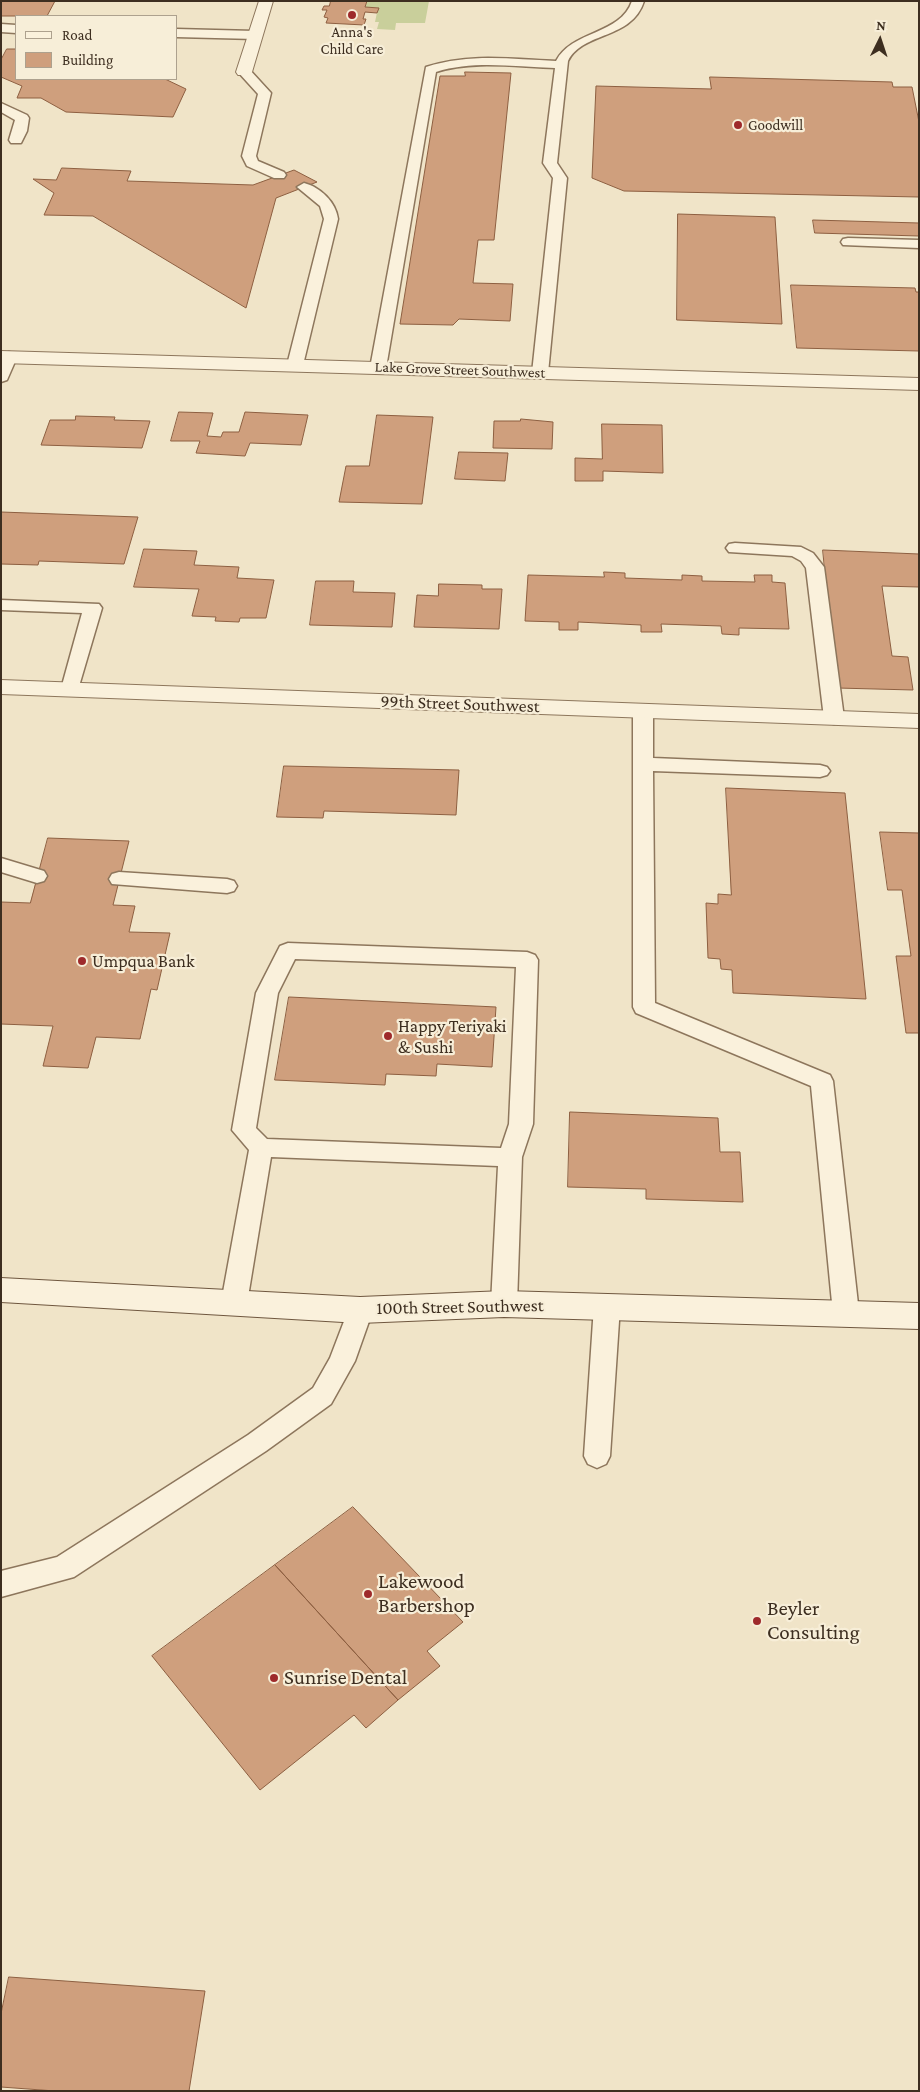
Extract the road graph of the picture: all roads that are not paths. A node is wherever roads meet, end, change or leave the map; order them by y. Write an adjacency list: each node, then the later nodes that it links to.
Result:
1 (266, 1): 6 (street)
2 (638, 1): 7 (lane)
3 (1, 28): 4 (lane)
4 (15, 29)
5 (178, 33): 6 (lane)
6 (255, 35): 8 (street)
7 (562, 65): 17 (lane); 18 (lane)
8 (244, 72): 11 (lane)
9 (1, 107): 10 (lane)
10 (16, 140)
11 (279, 175)
12 (304, 187): 16 (lane)
13 (848, 242): 14 (lane)
14 (919, 244)
15 (5, 357): 16 (street, Lake Grove Street Southwest); 19 (lane)
16 (294, 365): 17 (street, Lake Grove Street Southwest)
17 (378, 368): 18 (street, Lake Grove Street Southwest)
18 (540, 373): 20 (street, Lake Grove Street Southwest)
19 (1, 377)
20 (919, 384)
21 (735, 548): 26 (lane)
22 (1, 605): 24 (lane)
23 (1, 687): 24 (street, 99th Street Southwest)
24 (70, 689): 25 (street, 99th Street Southwest)
25 (643, 711): 26 (street, 99th Street Southwest); 28 (lane)
26 (834, 718): 27 (street, 99th Street Southwest)
27 (919, 721)
28 (643, 764): 29 (lane); 41 (lane)
29 (820, 772)
30 (1, 865): 31 (lane)
31 (37, 876)
32 (119, 879): 33 (lane)
33 (227, 886)
34 (261, 1148): 35 (lane); 35 (lane); 37 (lane)
35 (510, 1157): 38 (lane)
36 (1, 1290): 37 (street, 100th Street Southwest)
37 (234, 1302): 40 (street, 100th Street Southwest)
38 (504, 1304): 39 (street, 100th Street Southwest); 40 (street, 100th Street Southwest)
39 (607, 1306): 41 (street, 100th Street Southwest); 43 (lane)
40 (360, 1310): 44 (lane)
41 (846, 1313): 42 (street, 100th Street Southwest)
42 (919, 1316)
43 (597, 1456)
44 (1, 1584)

